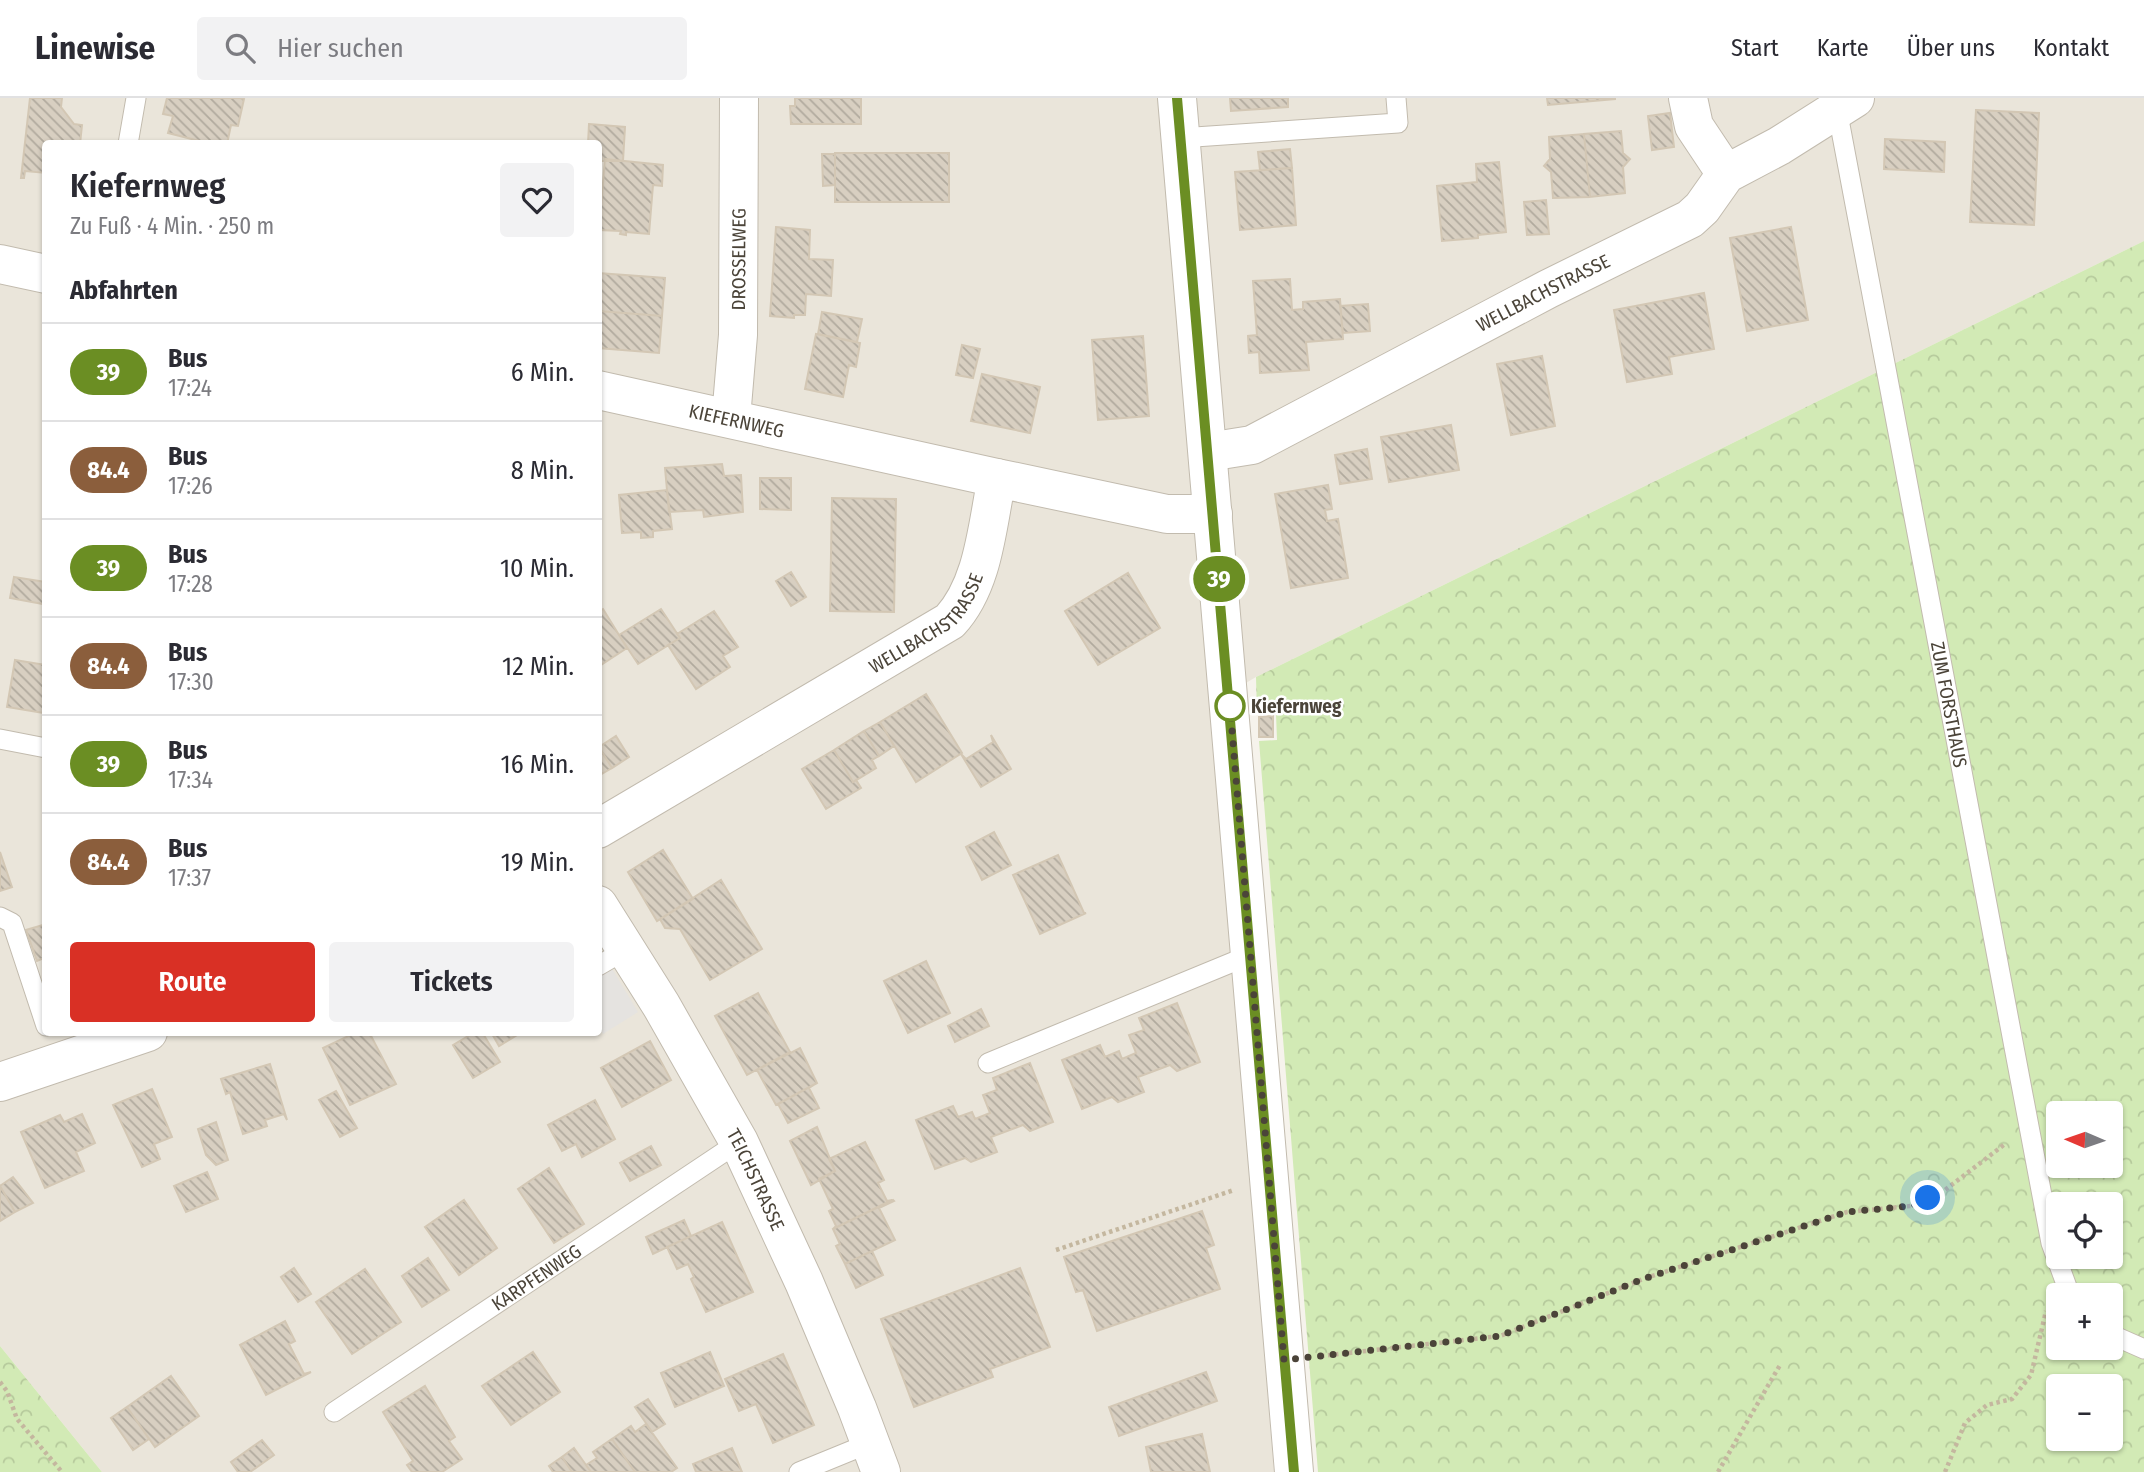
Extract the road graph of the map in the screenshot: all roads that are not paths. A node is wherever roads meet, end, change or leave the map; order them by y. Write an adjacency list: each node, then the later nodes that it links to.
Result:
1 (136, 98): 8 (lane)
2 (739, 98): 13 (street, DROSSELWEG)
3 (1177, 98): 7 (street)
4 (1396, 98): 7 (lane)
5 (1688, 98): 9 (street)
6 (1846, 103): 9 (street, WELLBACHSTRASSE); 30 (lane, ZUM FORSTHAUS)
7 (1180, 138): 14 (street)
8 (129, 140)
9 (1726, 174): 14 (street, WELLBACHSTRASSE)
10 (0, 264): 11 (street)
11 (42, 273)
12 (602, 391): 13 (street, KIEFERNWEG)
13 (731, 418): 15 (street, KIEFERNWEG)
14 (1208, 452): 16 (street)
15 (998, 478): 16 (street); 19 (street, WELLBACHSTRASSE)
16 (1213, 514): 22 (street)
17 (0, 739): 18 (lane)
18 (42, 747)
19 (602, 827)
20 (0, 917): 24 (lane)
21 (602, 919): 23 (street, TEICHSTRASSE)
22 (1250, 955): 27 (lane); 36 (street)
23 (613, 957): 29 (street, TEICHSTRASSE)
24 (42, 1015)
25 (99, 1036): 26 (street)
26 (50, 1040): 28 (street)
27 (988, 1063)
28 (0, 1082)
29 (739, 1142): 33 (lane, KARPFENWEG); 34 (street, TEICHSTRASSE)
30 (2066, 1283)
31 (2123, 1340): 32 (lane)
32 (2144, 1349)
33 (334, 1412)
34 (876, 1457): 35 (lane)
35 (799, 1472)
36 (1294, 1472)

